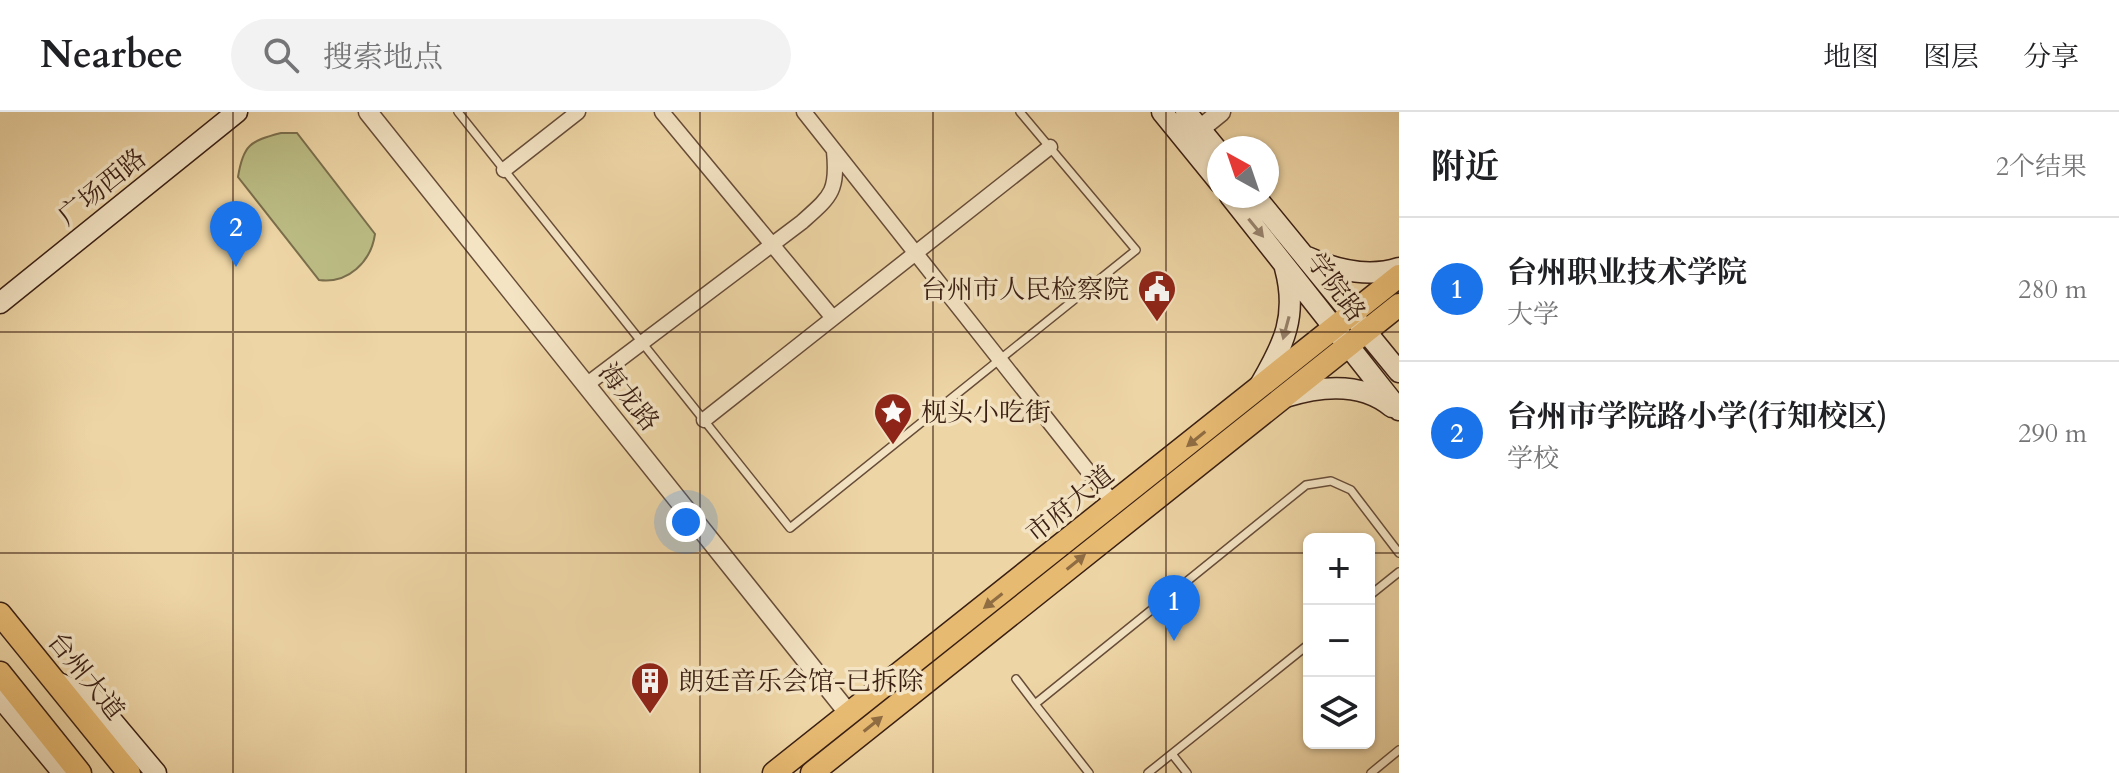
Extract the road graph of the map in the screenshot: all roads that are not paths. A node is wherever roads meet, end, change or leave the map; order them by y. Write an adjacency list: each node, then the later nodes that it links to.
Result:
1 (237, 112): 25 (main road, 广场西路)
2 (368, 112): 33 (street, 海龙路)
3 (458, 112): 16 (lane)
4 (578, 112): 16 (street)
5 (662, 112): 19 (street)
6 (804, 112): 14 (street)
7 (1020, 112): 13 (lane)
8 (1162, 112): 15 (main road)
9 (1186, 112): 11 (main road)
10 (1221, 112): 11 (street)
11 (1200, 129): 12 (main road)
12 (1207, 137)
13 (1050, 147): 20 (street); 31 (lane)
14 (834, 151): 19 (street); 20 (street)
15 (1207, 167)
16 (504, 170): 30 (lane)
17 (1240, 208): 22 (main road, 学院路, one-way to 22)
18 (1265, 208): 21 (main road, 学院路)
19 (771, 246): 27 (street); 30 (street)
20 (916, 253): 27 (street); 31 (street)
21 (1304, 256): 23 (main road); 28 (main road, 学院路)
22 (1283, 261): 29 (main road, 学院路); 34 (main road, one-way to 34)
23 (1399, 268)
24 (1399, 276): 28 (main road, 市府大道)
25 (0, 303)
26 (1399, 305): 28 (main road, 市府大道)
27 (833, 318): 37 (street)
28 (1359, 322): 29 (main road, 市府大道); 32 (main road, 学院路)
29 (1341, 337): 34 (main road, 市府大道); 35 (main road, 市府大道); 36 (main road, 学院路)
30 (642, 342): 33 (street); 37 (lane)
31 (1000, 360): 37 (lane); 38 (street)
32 (1399, 372)
33 (586, 385): 49 (street, 海龙路)
34 (1257, 390): 38 (main road, 市府大道, one-way to 38)
35 (1281, 399): 36 (main road); 57 (main road, 市府大道, one-way to 35)
36 (1399, 412)
37 (704, 420)
38 (1114, 504): 49 (main road, 市府大道, one-way to 49)
39 (1399, 553): 48 (lane)
40 (1399, 572): 41 (lane)
41 (1375, 591)
42 (0, 614): 46 (main road, 台州大道)
43 (1303, 649): 51 (lane)
44 (0, 673): 53 (main road)
45 (1016, 679): 48 (lane)
46 (54, 681): 54 (main road, 台州大道); 55 (main road)
47 (0, 697): 52 (main road)
48 (1035, 704): 58 (lane)
49 (849, 714): 56 (main road, 市府大道)
50 (1399, 750): 61 (lane)
51 (1172, 754): 59 (lane); 60 (lane)
52 (63, 773)
53 (80, 773)
54 (129, 773)
55 (156, 773)
56 (774, 773)
57 (812, 773)
58 (1089, 773)
59 (1148, 773)
60 (1187, 773)
61 (1371, 773)

